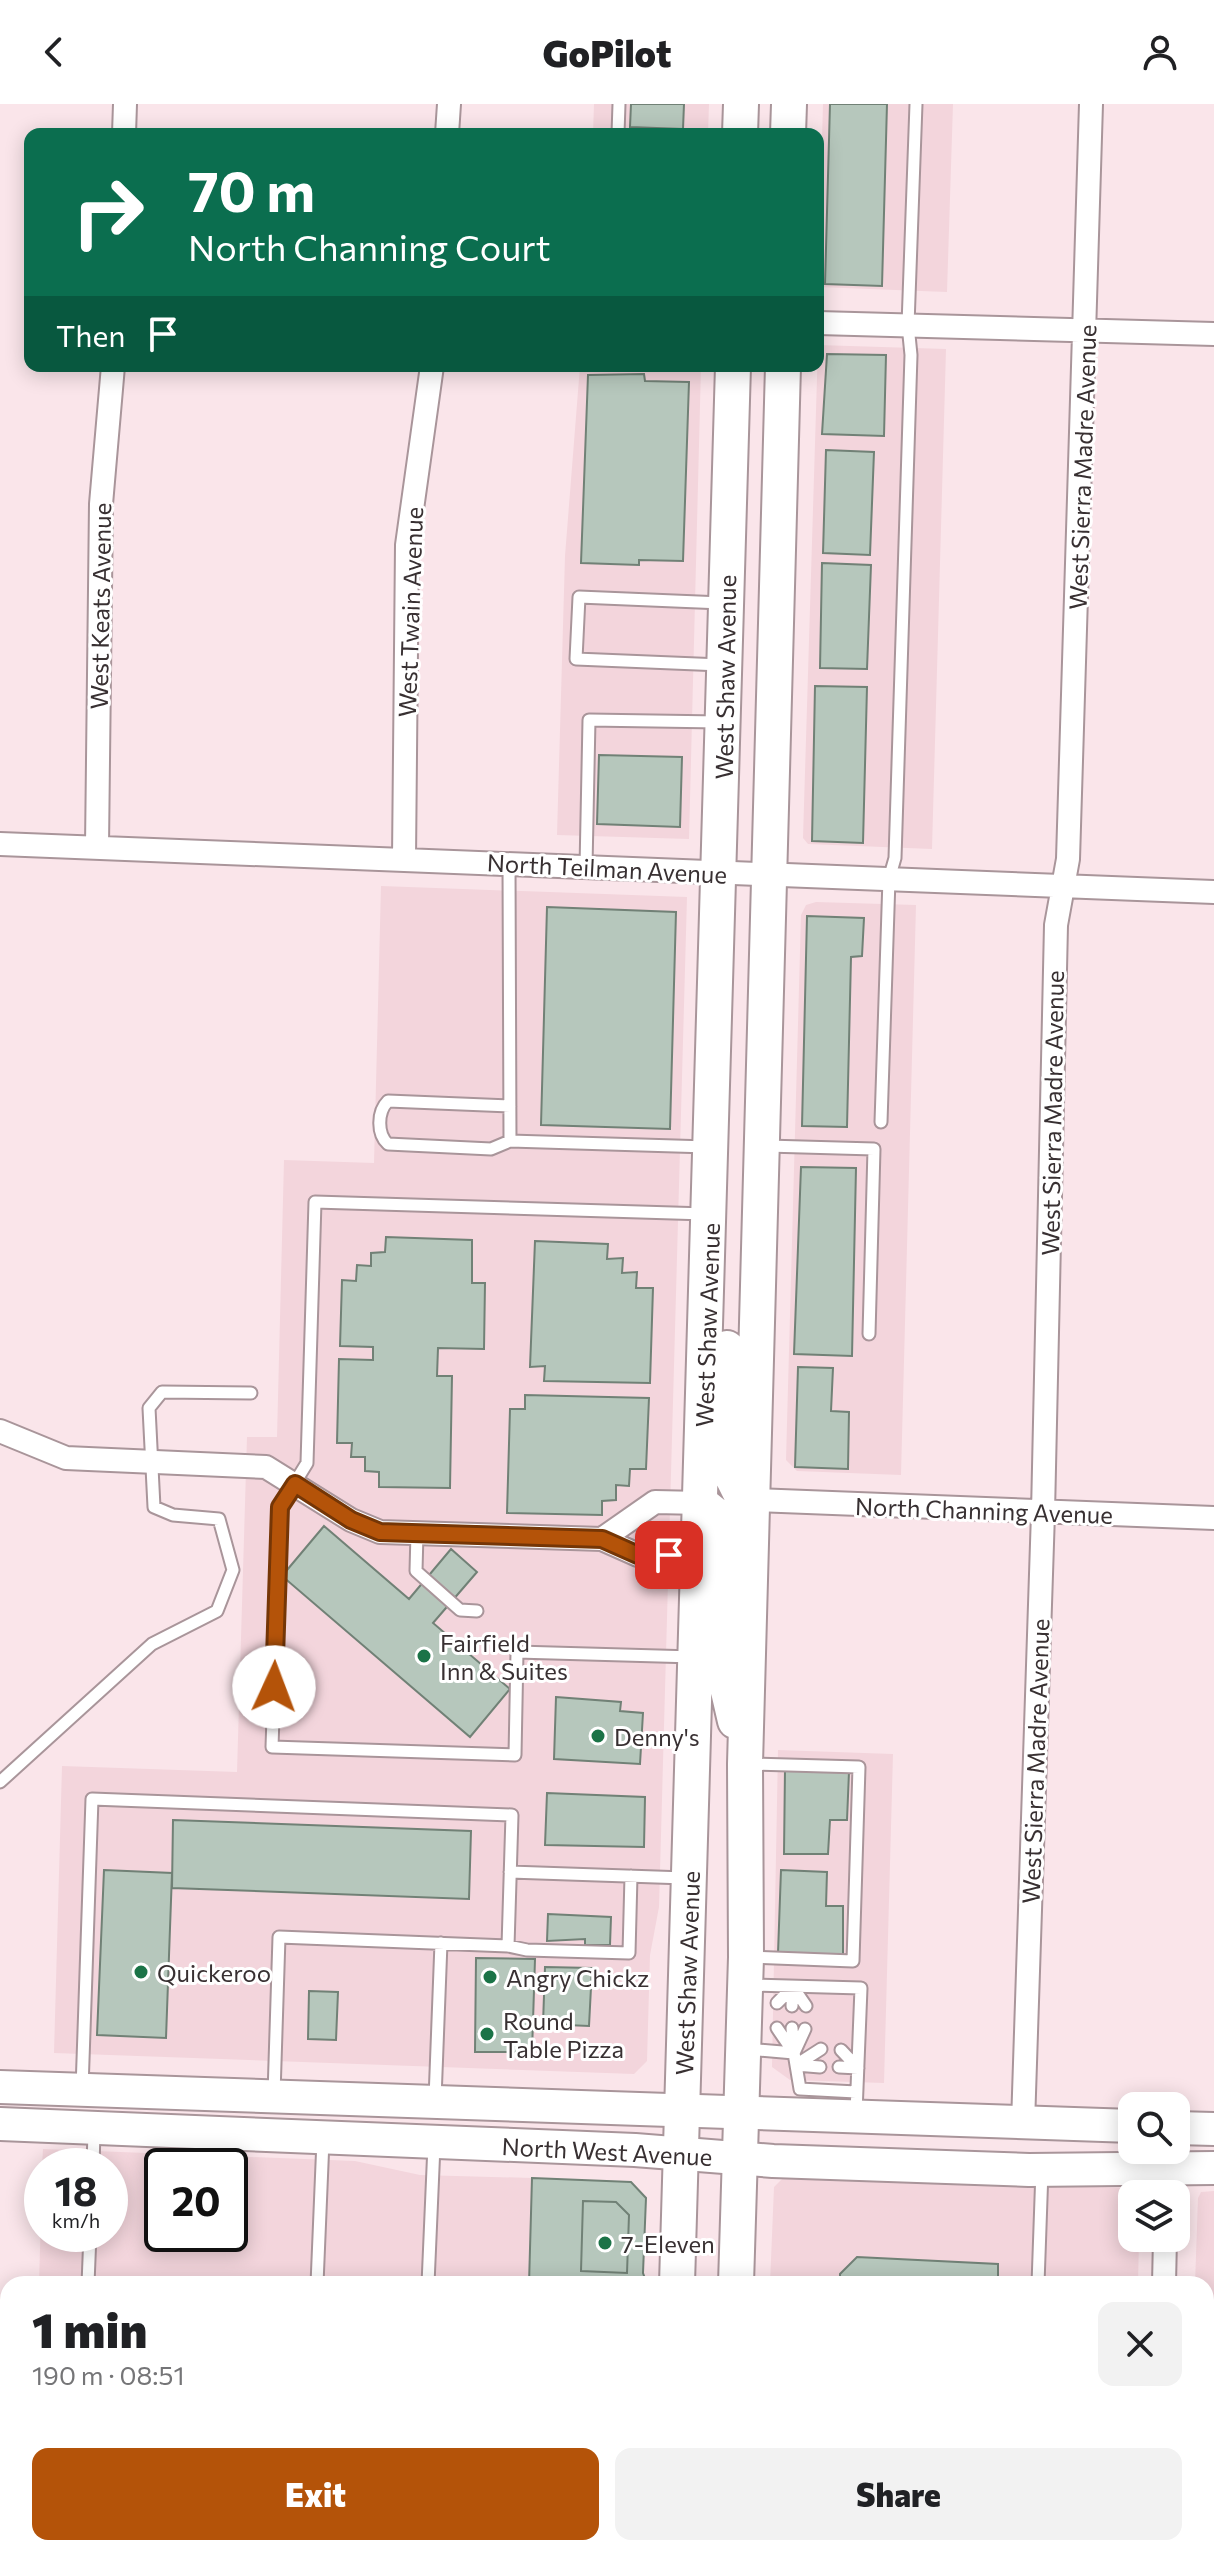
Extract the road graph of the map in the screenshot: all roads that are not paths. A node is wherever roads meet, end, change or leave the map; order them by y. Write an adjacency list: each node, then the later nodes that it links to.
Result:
1 (125, 104): 8 (street)
2 (449, 104): 9 (street)
3 (619, 104): 10 (lane)
4 (741, 104): 11 (main road)
5 (789, 104): 12 (main road)
6 (916, 104): 14 (lane)
7 (1091, 104): 15 (street, West Sierra Madre Avenue)
8 (124, 128)
9 (447, 128)
10 (618, 128)
11 (740, 128)
12 (788, 128)
13 (824, 323): 14 (street)
14 (908, 325): 15 (street); 31 (lane)
15 (1087, 329): 16 (street); 32 (street, West Sierra Madre Avenue)
16 (1214, 334)
17 (112, 372): 25 (street, West Keats Avenue)
18 (431, 372): 26 (street, West Twain Avenue)
19 (733, 372): 21 (main road, West Shaw Avenue)
20 (783, 372): 30 (main road, West Shaw Avenue)
21 (727, 603): 22 (main road, West Shaw Avenue); 22 (lane)
22 (726, 665): 23 (main road, West Shaw Avenue)
23 (724, 722): 28 (lane); 29 (main road, West Shaw Avenue)
24 (0, 844): 25 (street, North Teilman Avenue)
25 (97, 846): 26 (street, North Teilman Avenue)
26 (404, 859): 27 (street, North Teilman Avenue)
27 (509, 864): 28 (street, North Teilman Avenue); 34 (lane)
28 (586, 867): 29 (street, North Teilman Avenue)
29 (720, 874): 30 (street, North Teilman Avenue); 38 (main road, West Shaw Avenue)
30 (769, 876): 31 (street, North Teilman Avenue); 37 (main road, West Shaw Avenue)
31 (889, 879): 32 (street, North Teilman Avenue); 35 (lane)
32 (1063, 888): 33 (street, North Teilman Avenue); 48 (street, West Sierra Madre Avenue)
33 (1214, 892)
34 (510, 1106): 36 (lane); 36 (lane)
35 (881, 1122)
36 (510, 1141): 38 (lane)
37 (762, 1146): 41 (lane); 46 (main road, West Shaw Avenue)
38 (712, 1147): 39 (main road, West Shaw Avenue)
39 (711, 1214): 40 (main road, West Shaw Avenue); 45 (lane)
40 (708, 1291): 46 (main road); 47 (main road, West Shaw Avenue)
41 (869, 1334)
42 (251, 1393): 44 (lane)
43 (0, 1431): 44 (street)
44 (150, 1461): 45 (street); 56 (lane)
45 (295, 1484): 50 (street); 54 (lane)
46 (753, 1500): 48 (street, North Channing Avenue); 55 (main road, West Shaw Avenue)
47 (701, 1503): 51 (street); 52 (main road, West Shaw Avenue); 55 (main road)
48 (1043, 1513): 49 (street, North Channing Avenue); 86 (street, West Sierra Madre Avenue)
49 (1214, 1518)
50 (417, 1533): 51 (street); 53 (lane)
51 (602, 1539): 52 (street)
52 (700, 1556): 54 (main road, West Shaw Avenue)
53 (477, 1611)
54 (697, 1657): 59 (main road, West Shaw Avenue)
55 (745, 1764): 62 (main road, West Shaw Avenue); 62 (lane)
56 (0, 1782)
57 (510, 1872): 58 (lane); 61 (lane); 78 (lane)
58 (631, 1876): 59 (lane); 61 (lane)
59 (690, 1878): 83 (main road, West Shaw Avenue)
60 (441, 1943): 61 (lane); 79 (lane); 80 (lane)
61 (508, 1946)
62 (746, 1971): 63 (lane); 70 (main road, West Shaw Avenue)
63 (793, 1987): 64 (lane); 65 (lane); 66 (lane); 76 (lane)
64 (777, 2003)
65 (792, 2006)
66 (806, 2006)
67 (777, 2028): 73 (lane)
68 (792, 2028): 73 (lane)
69 (805, 2029): 73 (lane)
70 (743, 2049): 73 (lane); 84 (main road, West Shaw Avenue)
71 (821, 2049): 73 (lane)
72 (841, 2050): 76 (lane)
73 (795, 2059): 74 (lane); 81 (lane)
74 (820, 2067)
75 (839, 2067): 76 (lane)
76 (858, 2068): 82 (lane)
77 (0, 2087): 78 (main road, North West Avenue)
78 (82, 2089): 79 (main road, North West Avenue)
79 (274, 2095): 80 (main road, North West Avenue); 88 (main road)
80 (435, 2101): 83 (main road, North West Avenue)
81 (799, 2102): 82 (main road, North West Avenue); 84 (main road, North West Avenue)
82 (856, 2105): 86 (main road, North West Avenue)
83 (684, 2111): 84 (main road, North West Avenue); 95 (main road, West Shaw Avenue)
84 (742, 2113): 96 (main road, West Shaw Avenue)
85 (0, 2124): 88 (main road, North West Avenue)
86 (1023, 2124): 87 (main road, North West Avenue)
87 (1118, 2126)
88 (94, 2127): 91 (main road, North West Avenue); 93 (lane)
89 (1190, 2128): 90 (main road)
90 (1214, 2129)
91 (323, 2139): 92 (main road, North West Avenue); 103 (lane)
92 (434, 2142): 95 (main road, North West Avenue); 104 (lane)
93 (93, 2148)
94 (1214, 2148): 99 (main road)
95 (682, 2154): 96 (main road, North West Avenue); 105 (main road, West Shaw Avenue)
96 (741, 2159): 98 (main road, North West Avenue); 106 (main road, West Shaw Avenue)
97 (1214, 2168): 99 (main road, North West Avenue)
98 (1042, 2170): 99 (main road, North West Avenue); 107 (lane)
99 (1167, 2180)
100 (89, 2252): 102 (lane)
101 (1165, 2252): 108 (street)
102 (88, 2276)
103 (317, 2276)
104 (428, 2276)
105 (677, 2276)
106 (736, 2276)
107 (1038, 2276)
108 (1164, 2276)

